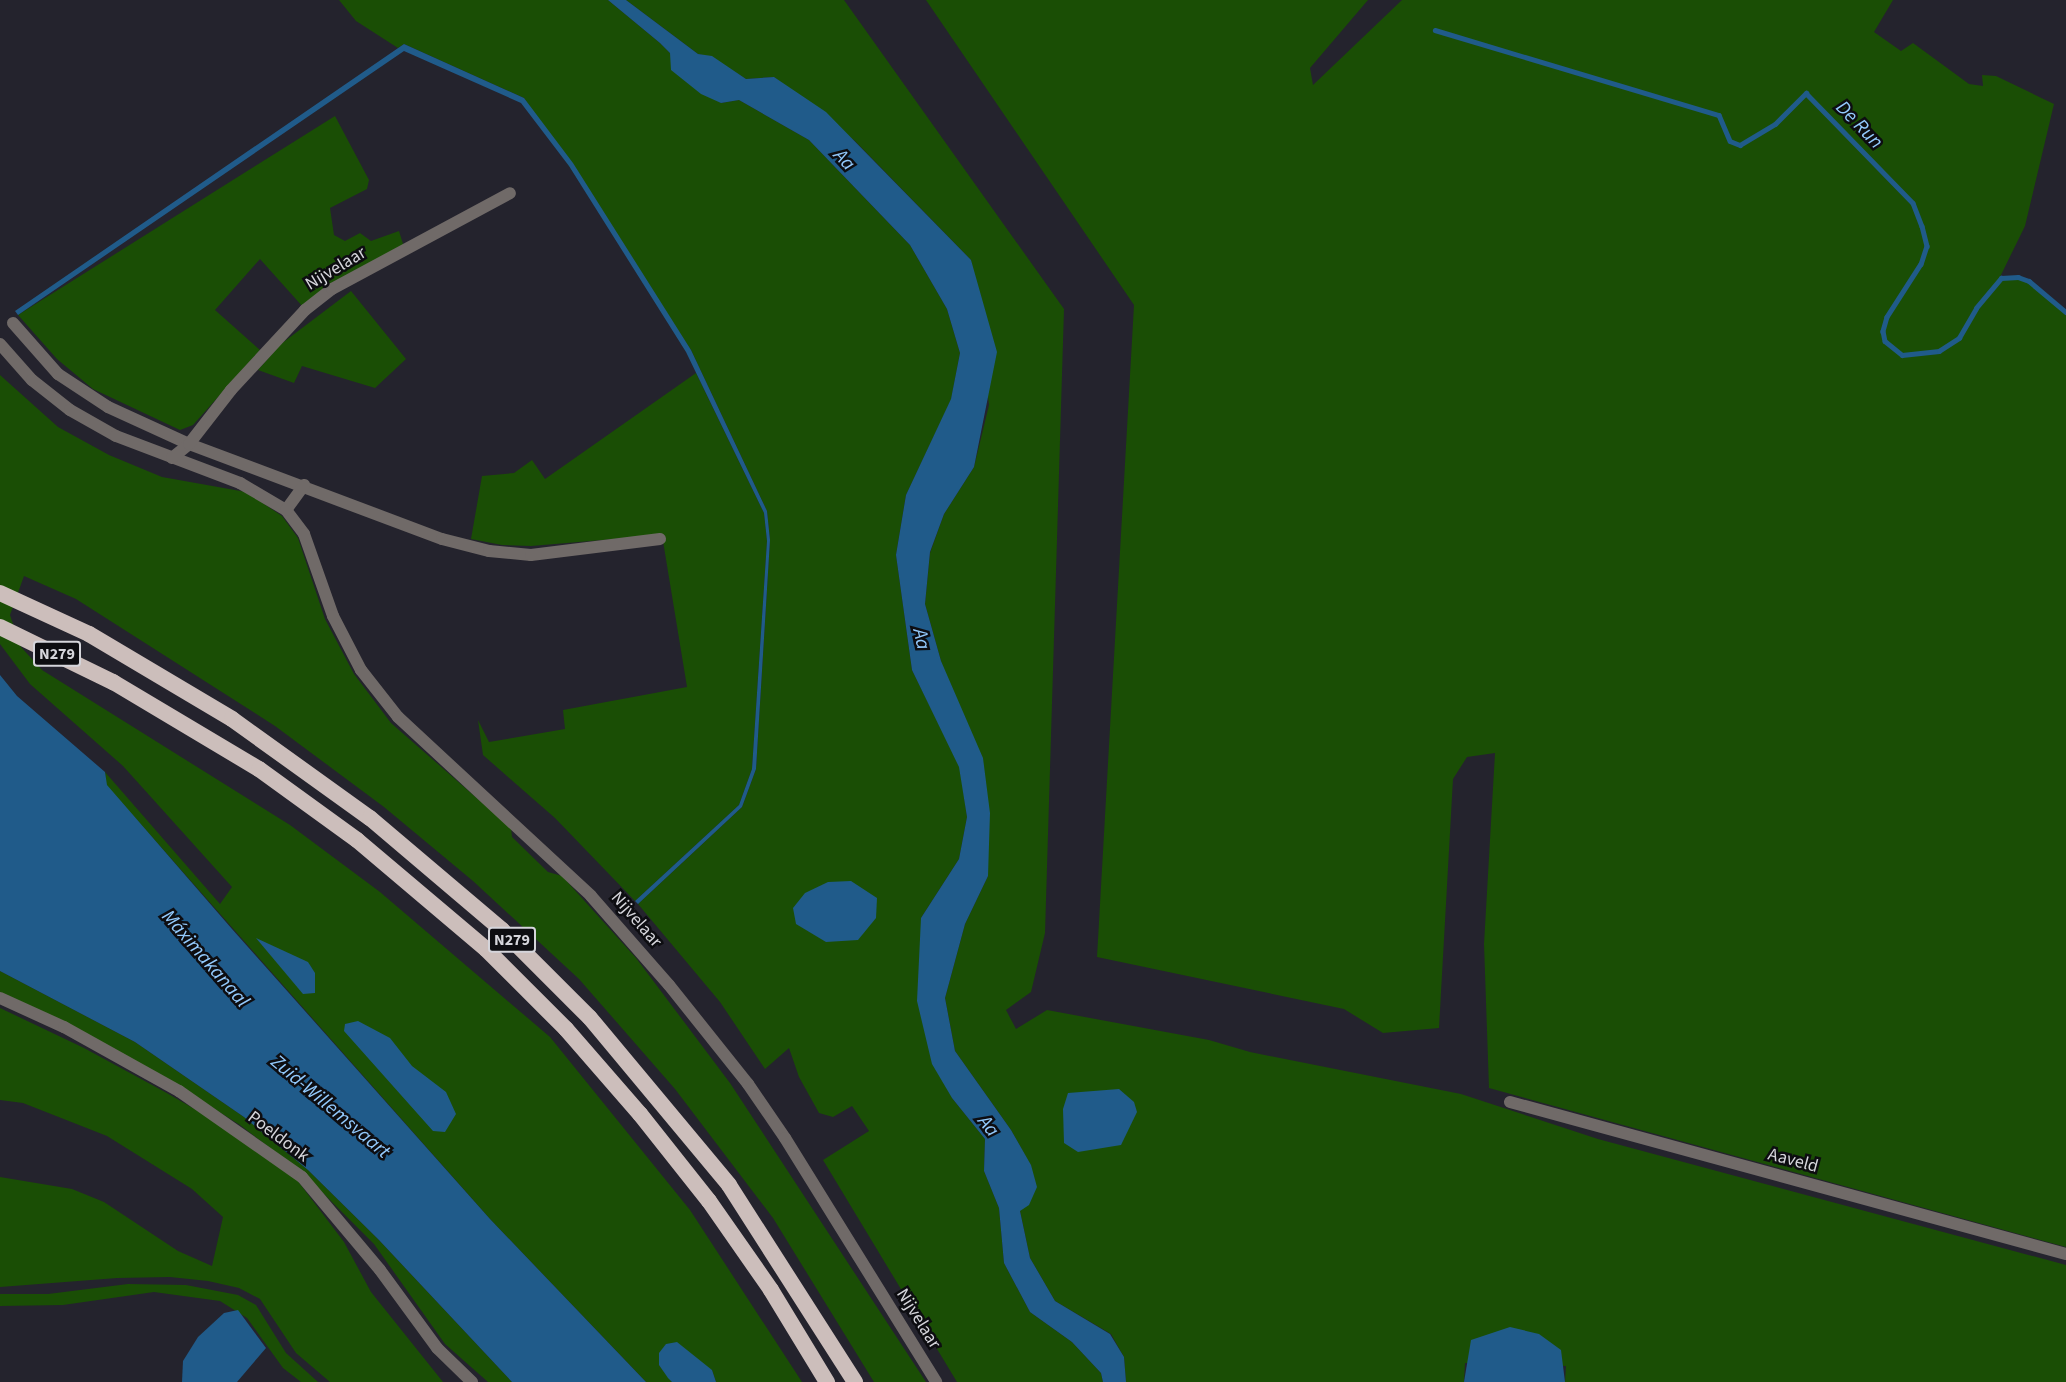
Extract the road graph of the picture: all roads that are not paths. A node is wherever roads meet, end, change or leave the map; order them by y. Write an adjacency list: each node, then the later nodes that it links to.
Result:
1 (510, 193): 4 (street, Nijvelaar)
2 (13, 323): 4 (street)
3 (0, 344): 5 (street, Nijvelaar)
4 (189, 444): 5 (street, Nijvelaar); 6 (street)
5 (172, 458): 7 (street, Nijvelaar)
6 (304, 485): 7 (street); 8 (street)
7 (286, 510): 17 (street, Nijvelaar)
8 (660, 539)
9 (0, 593): 16 (highway, N279)
10 (0, 627): 15 (highway, N279)
11 (0, 998): 14 (street, Poeldonk)
12 (1510, 1102): 13 (street, Aaveld)
13 (2066, 1254)
14 (471, 1382)
15 (827, 1382)
16 (855, 1382)
17 (936, 1382)

